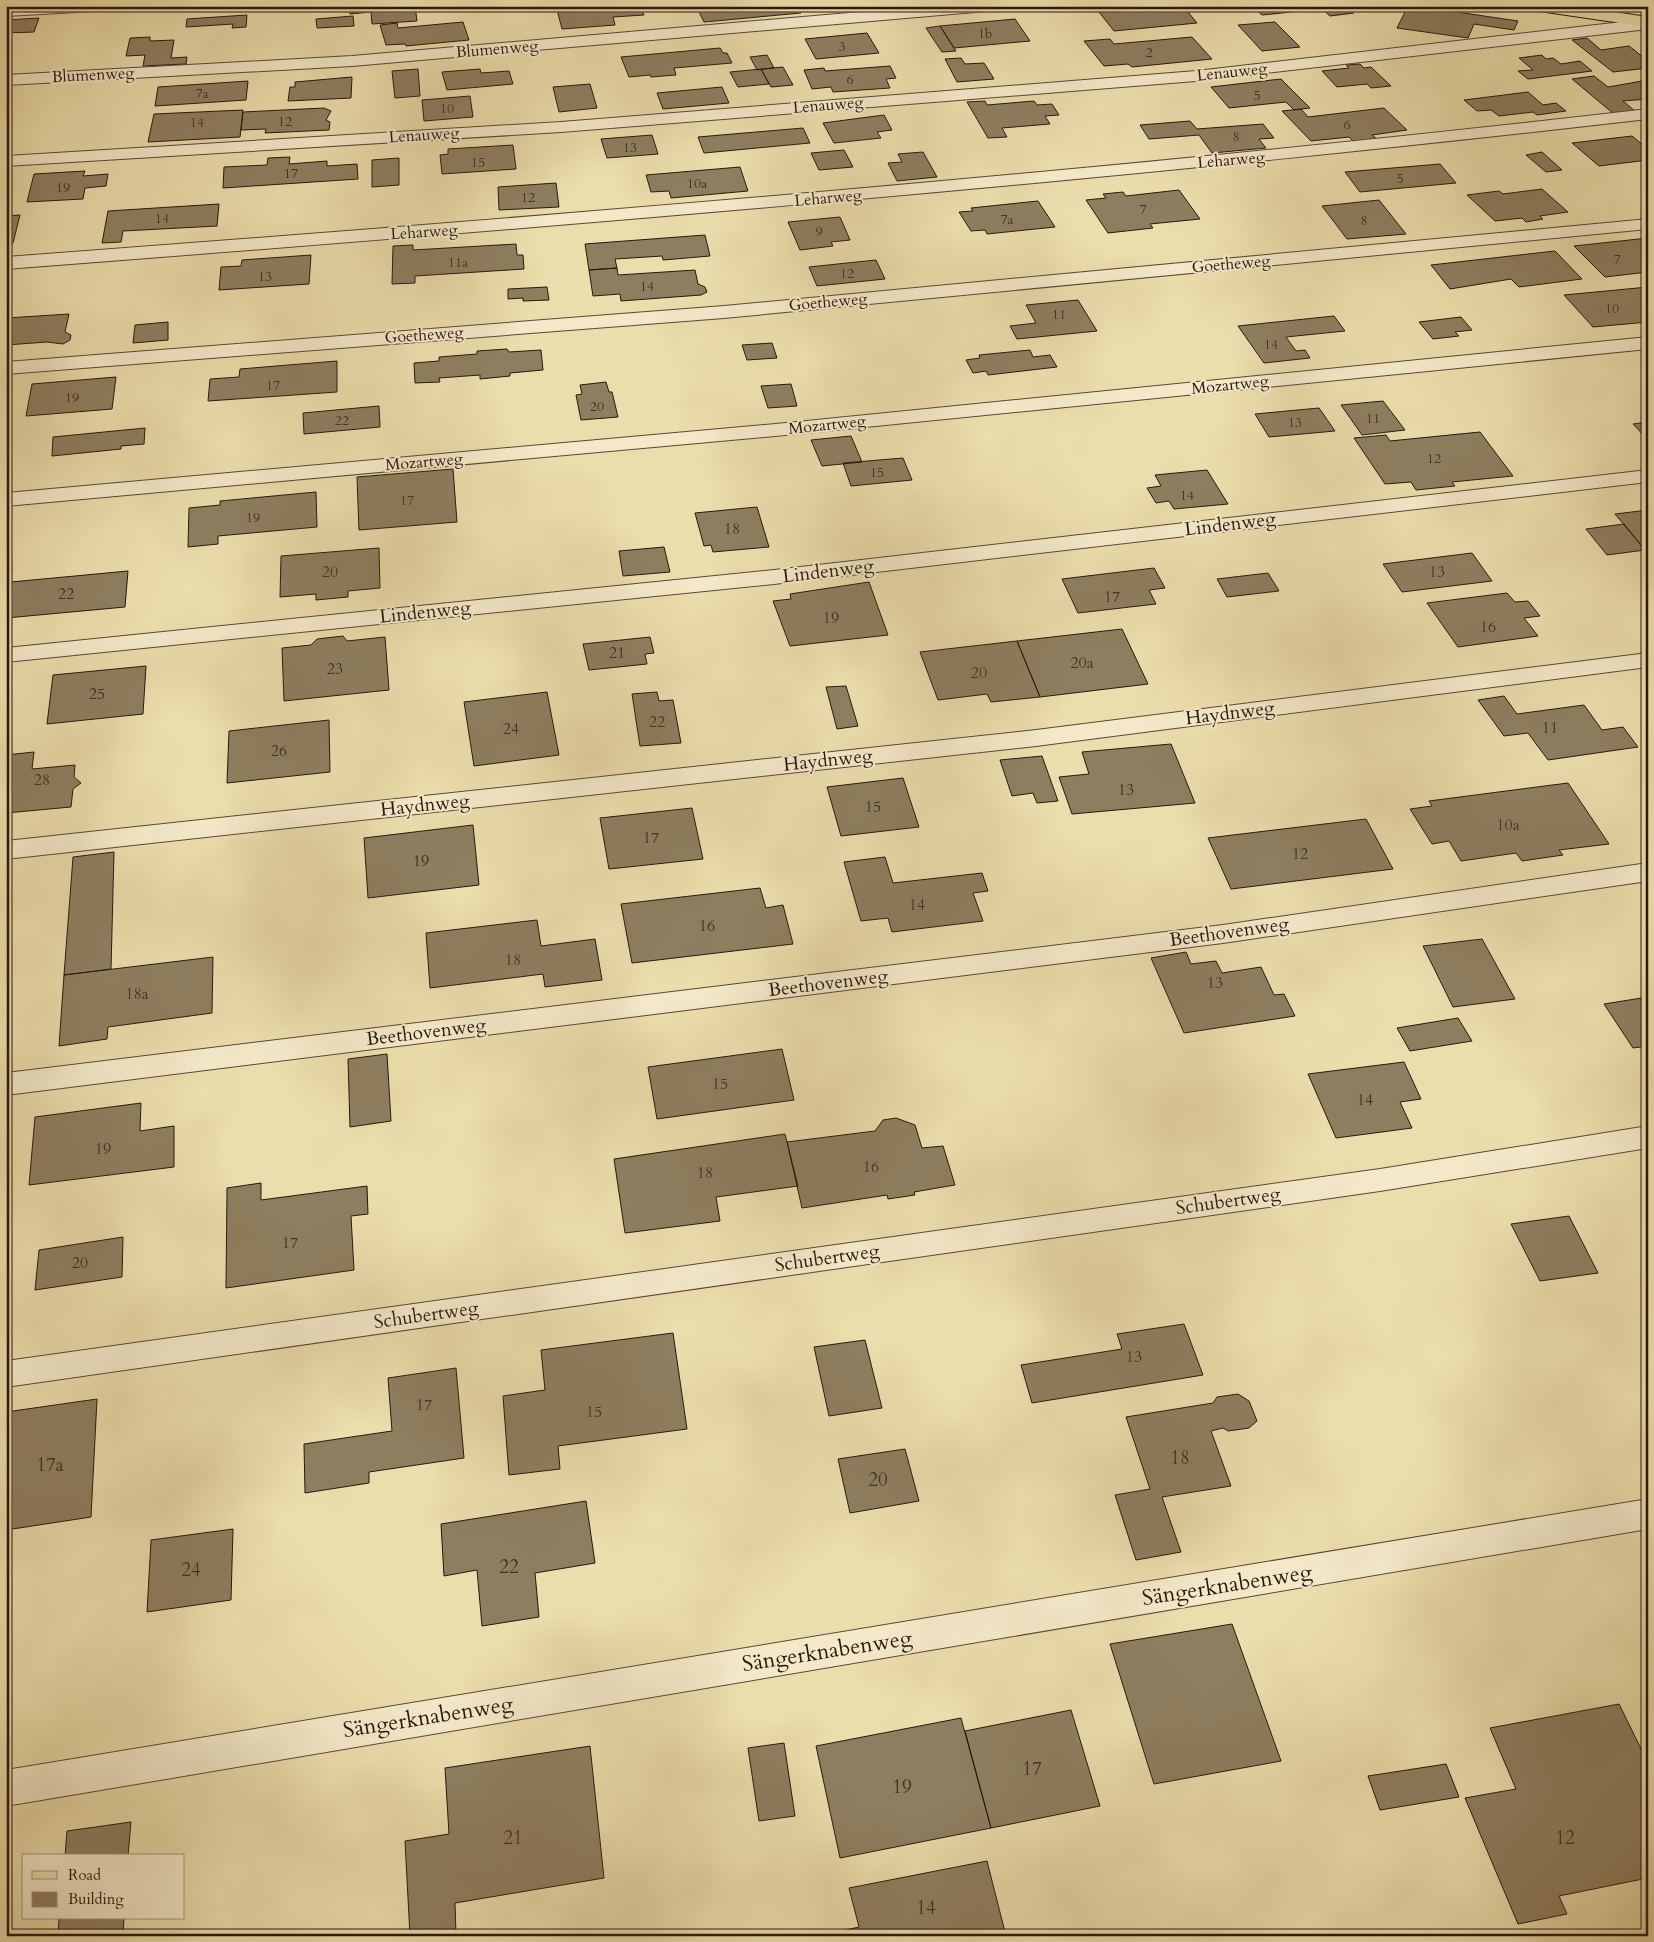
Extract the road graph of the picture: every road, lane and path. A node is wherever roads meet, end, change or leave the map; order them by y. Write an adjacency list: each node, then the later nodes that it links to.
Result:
1 (95, 6): 4 (street)
2 (987, 6): 6 (street, Blumenweg)
3 (1540, 6): 5 (main road)
4 (6, 11)
5 (1648, 23): 8 (street, Lenauweg)
6 (6, 80)
7 (1648, 114): 10 (street, Leharweg)
8 (6, 161)
9 (1648, 224): 12 (street, Goetheweg)
10 (6, 264)
11 (1648, 343): 14 (street, Mozartweg)
12 (6, 368)
13 (1648, 476): 15 (street, Lindenweg)
14 (6, 500)
15 (6, 655)
16 (1648, 660): 17 (street, Haydnweg)
17 (6, 850)
18 (1648, 872): 19 (street, Beethovenweg)
19 (6, 1084)
20 (1648, 1137): 21 (street, Schubertweg)
21 (6, 1374)
22 (1648, 1514): 23 (street, Sängerknabenweg)
23 (6, 1788)

